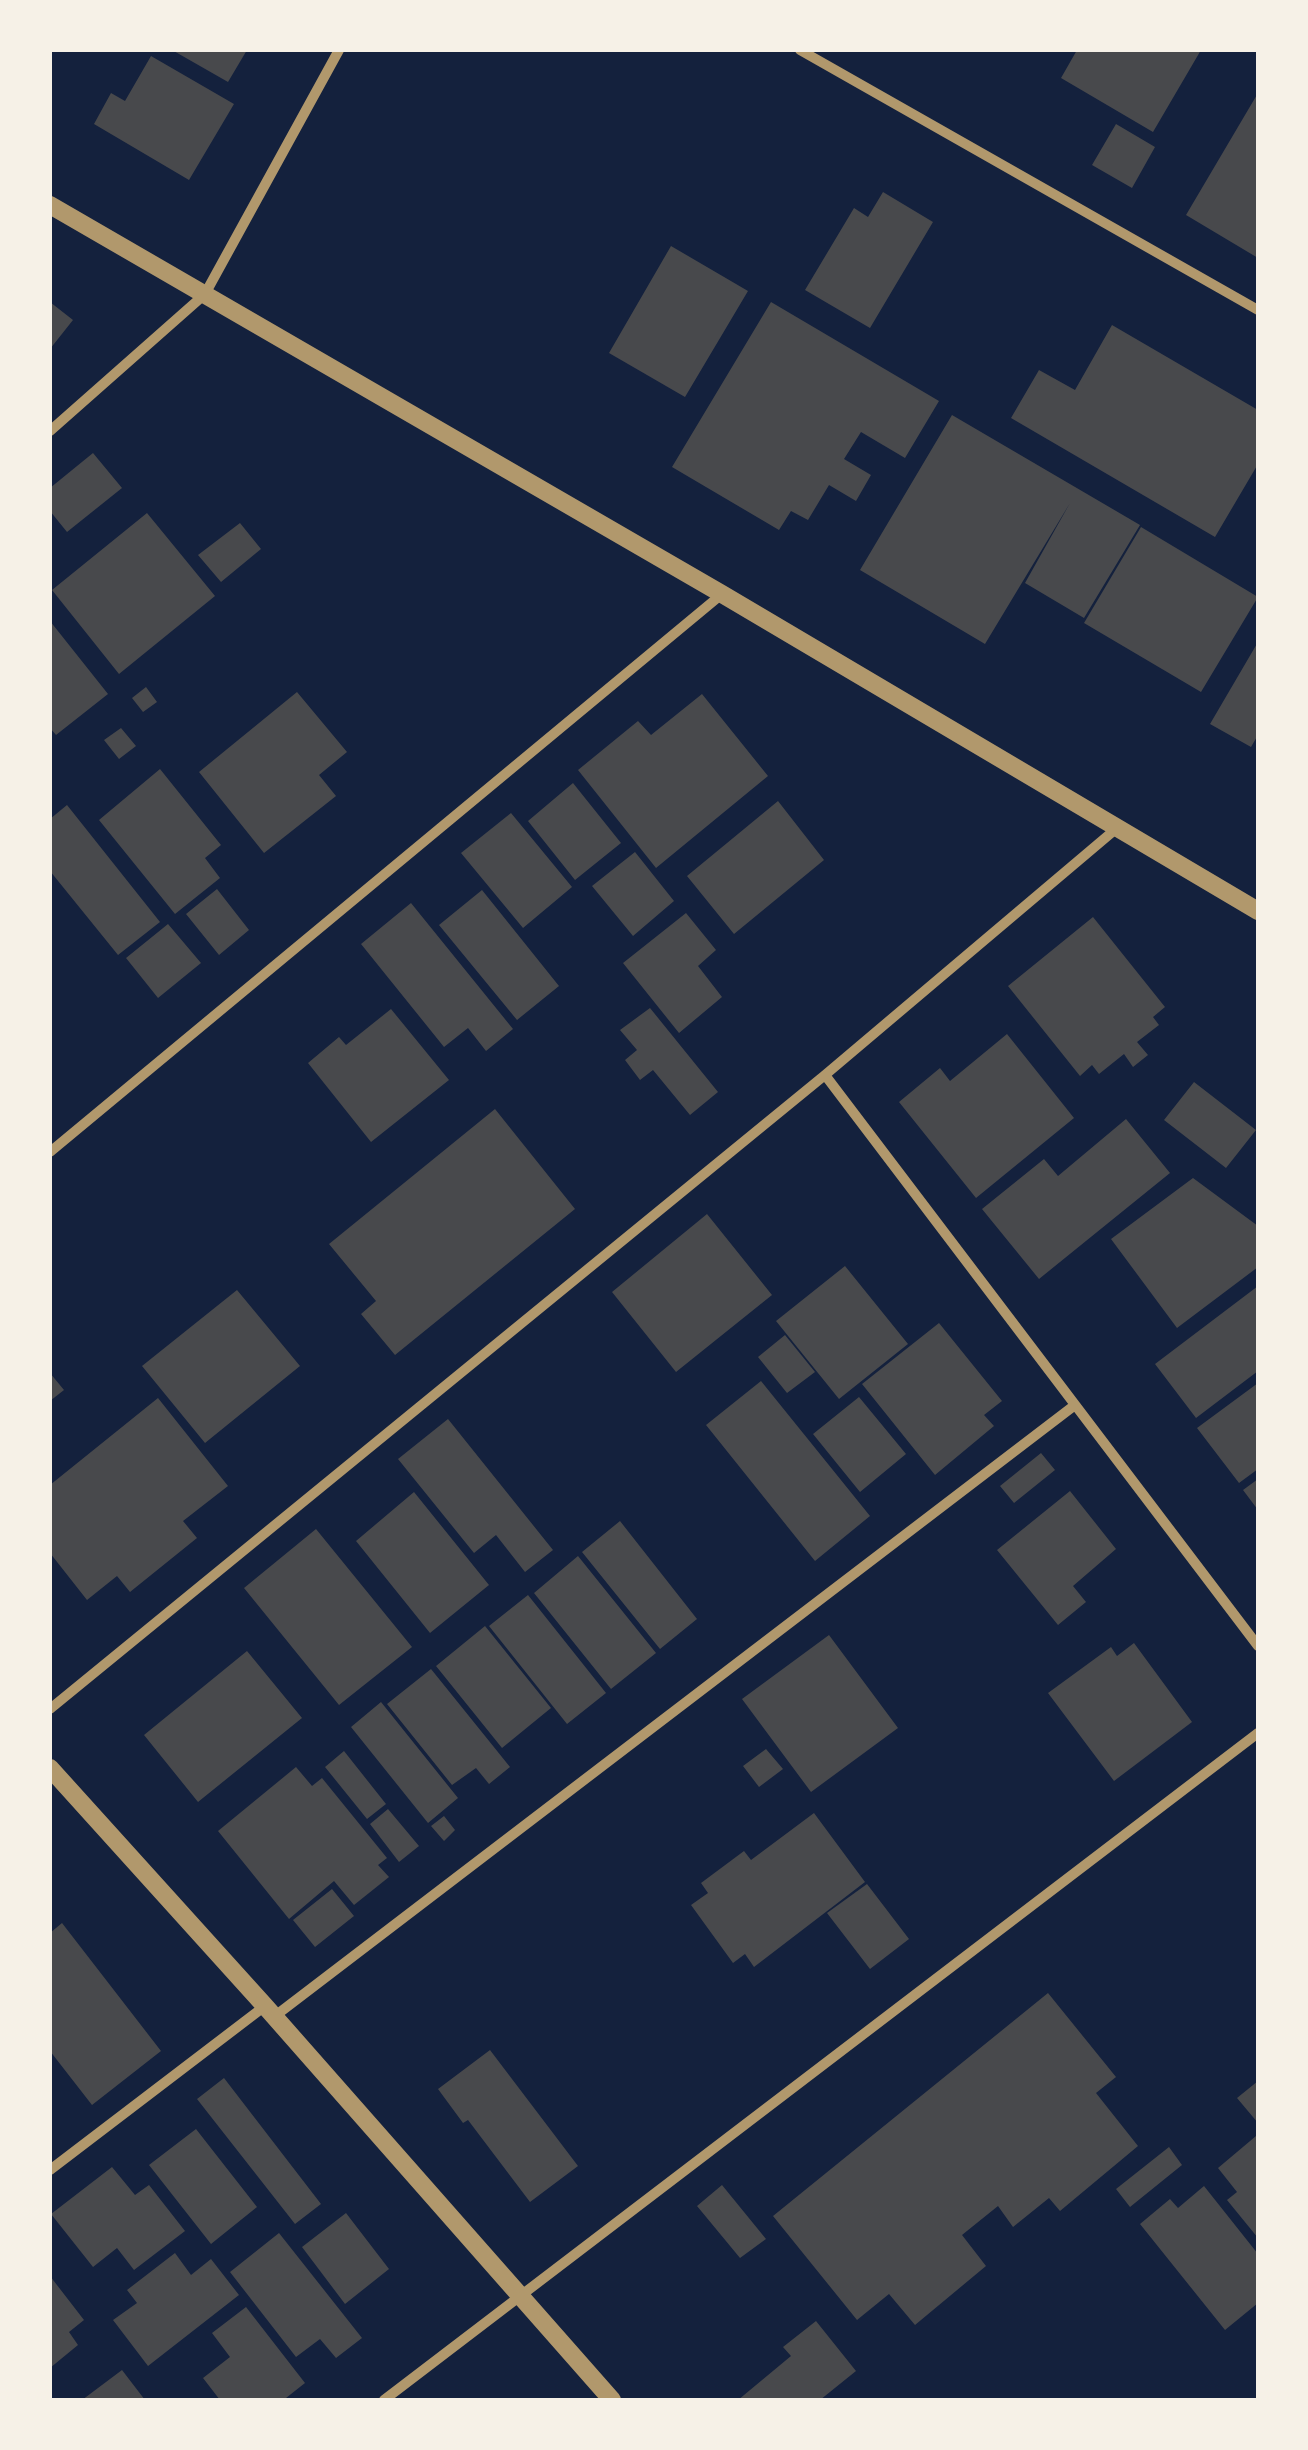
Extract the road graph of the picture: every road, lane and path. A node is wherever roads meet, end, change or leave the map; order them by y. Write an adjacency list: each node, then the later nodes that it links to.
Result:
1 (338, 50): 4 (street)
2 (800, 50): 5 (street)
3 (50, 205): 4 (street)
4 (205, 294): 6 (street); 7 (street)
5 (1258, 310)
6 (50, 431)
7 (722, 594): 8 (street); 11 (street)
8 (1118, 828): 9 (street); 10 (street)
9 (1258, 911)
10 (825, 1076): 12 (street); 14 (street)
11 (50, 1152)
12 (1075, 1405): 13 (street); 17 (street)
13 (1258, 1646)
14 (50, 1710)
15 (1258, 1733): 19 (street)
16 (50, 1768): 17 (street)
17 (270, 2011): 18 (street); 19 (street)
18 (50, 2170)
19 (521, 2296): 20 (street); 21 (street)
20 (384, 2400)
21 (612, 2400)

